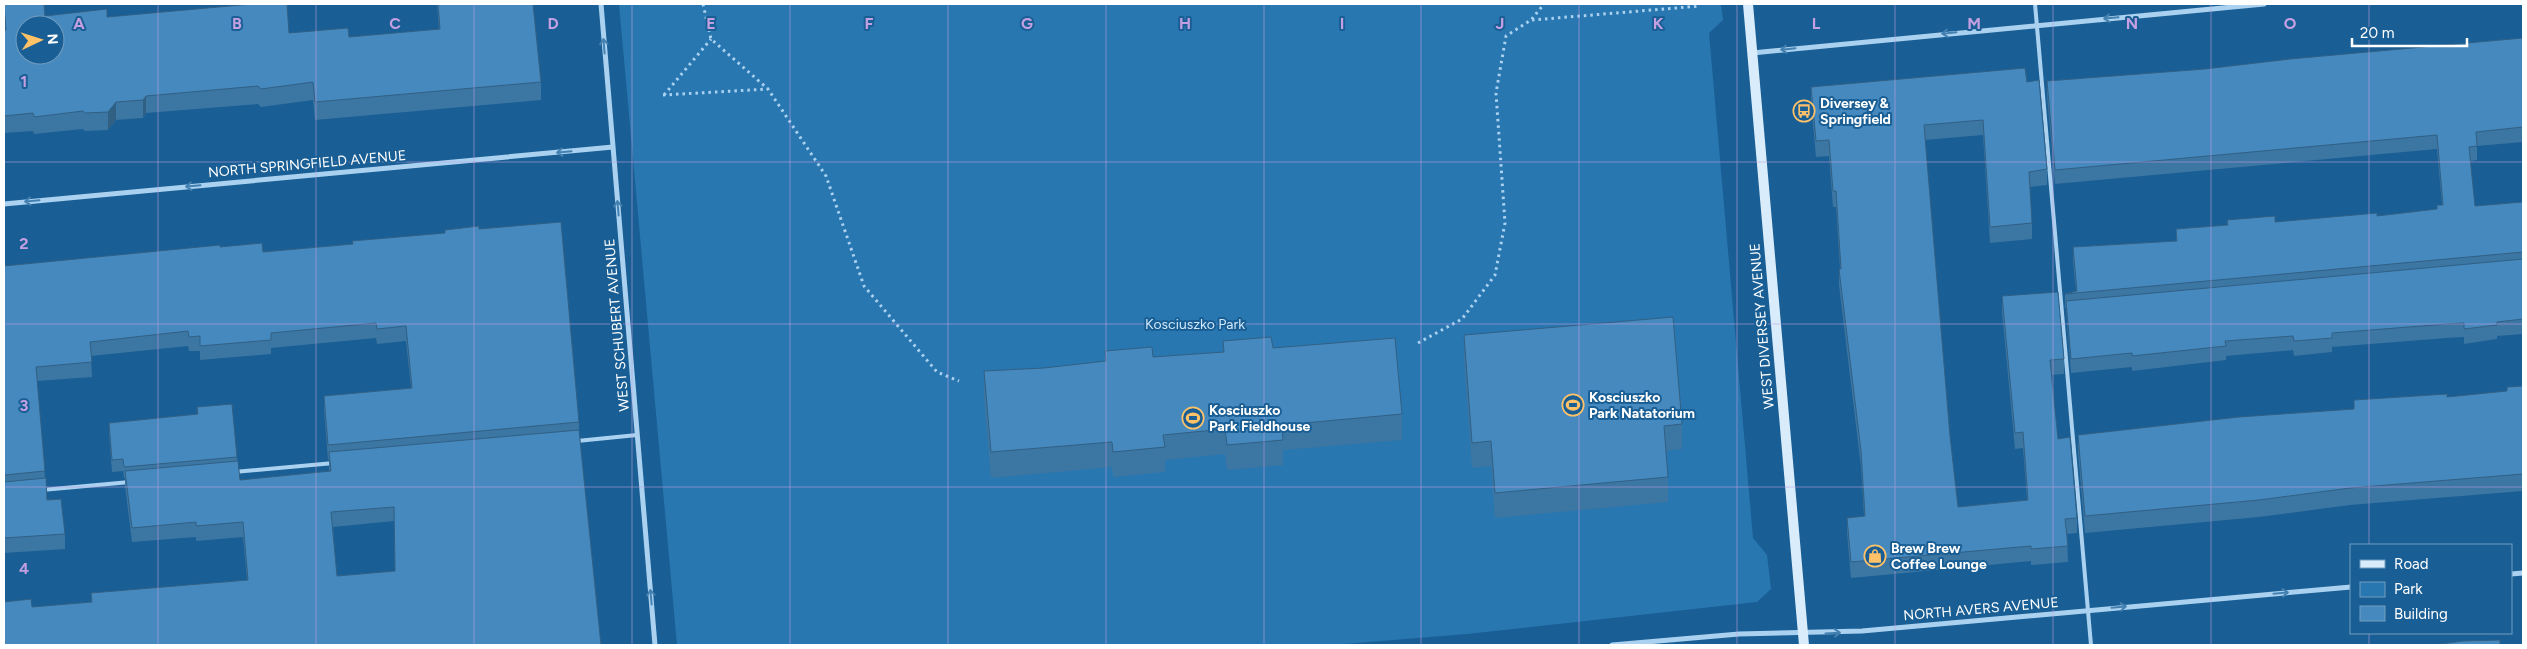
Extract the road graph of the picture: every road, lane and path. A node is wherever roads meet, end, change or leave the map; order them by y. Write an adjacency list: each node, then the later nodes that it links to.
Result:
1 (600, 4): 15 (street, WEST SCHUBERT AVENUE, one-way to 1)
2 (703, 4): 12 (path)
3 (1544, 4): 10 (path)
4 (1663, 4): 9 (path)
5 (1748, 4): 13 (main road, WEST DIVERSEY AVENUE)
6 (2035, 4): 11 (lane)
7 (2264, 4): 11 (street, one-way to 11)
8 (1700, 6): 9 (path)
9 (1666, 9): 10 (path)
10 (1531, 20): 19 (path)
11 (2037, 25): 13 (street, one-way to 13); 18 (lane)
12 (711, 39): 14 (path); 14 (path)
13 (1752, 53): 29 (main road, WEST DIVERSEY AVENUE)
14 (768, 89): 20 (path)
15 (613, 147): 16 (street, NORTH SPRINGFIELD AVENUE, one-way to 16); 21 (street, WEST SCHUBERT AVENUE, one-way to 15)
16 (4, 204)
17 (2072, 311): 18 (lane)
18 (2062, 312): 28 (lane)
19 (1418, 342)
20 (959, 381)
21 (637, 435): 22 (lane); 30 (street, WEST SCHUBERT AVENUE, one-way to 21)
22 (572, 441)
23 (337, 463): 24 (lane)
24 (229, 473)
25 (131, 482): 26 (lane)
26 (33, 490)
27 (2350, 587): 28 (street, NORTH AVERS AVENUE, one-way to 27)
28 (2088, 610): 29 (street, NORTH AVERS AVENUE, one-way to 28); 33 (lane)
29 (1803, 634): 31 (street, NORTH AVERS AVENUE); 32 (main road, WEST DIVERSEY AVENUE)
30 (655, 645)
31 (1612, 645)
32 (1804, 645)
33 (2091, 645)

